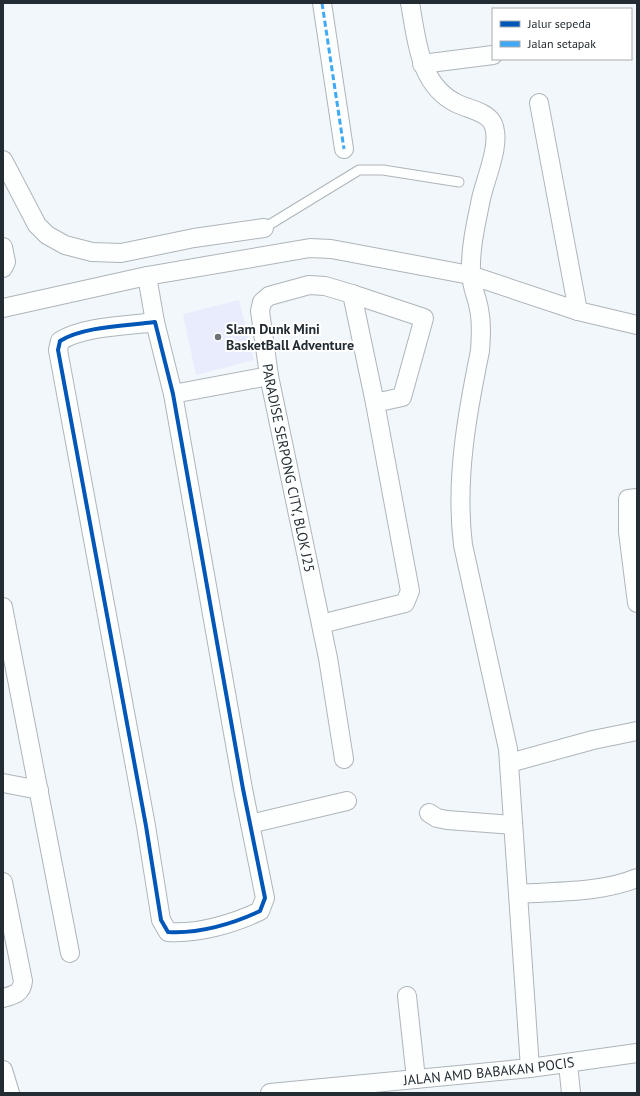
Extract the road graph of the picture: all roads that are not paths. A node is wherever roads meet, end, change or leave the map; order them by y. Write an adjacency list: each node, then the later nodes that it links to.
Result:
1 (322, 3): 6 (street)
2 (410, 3): 4 (street)
3 (492, 55): 4 (street)
4 (422, 64): 12 (street)
5 (539, 103): 16 (street)
6 (344, 150)
7 (3, 160): 9 (street)
8 (459, 182): 9 (lane)
9 (264, 228)
10 (3, 247): 11 (street)
11 (3, 268)
12 (470, 275): 13 (street); 16 (street); 28 (street)
13 (147, 276): 15 (street); 17 (street)
14 (352, 294): 19 (street, PARADISE SERPONG CITY, BLOK J25); 21 (street); 21 (street)
15 (3, 308)
16 (578, 311): 18 (street)
17 (155, 322): 20 (street); 33 (street)
18 (637, 325)
19 (269, 376): 20 (street); 25 (street, PARADISE SERPONG CITY, BLOK J25)
20 (174, 394): 33 (street)
21 (375, 403): 25 (street)
22 (637, 498): 23 (street)
23 (637, 603)
24 (3, 607): 30 (street)
25 (322, 624): 27 (street, PARADISE SERPONG CITY, BLOK J25)
26 (637, 731): 28 (street)
27 (344, 759)
28 (509, 763): 34 (street)
29 (3, 783): 30 (street)
30 (39, 790): 38 (street)
31 (347, 801): 33 (street)
32 (429, 813): 34 (street)
33 (250, 824)
34 (513, 825): 37 (street)
35 (637, 878): 37 (street)
36 (3, 882): 40 (street)
37 (518, 894): 43 (street)
38 (70, 953)
39 (407, 996): 45 (street)
40 (3, 998)
41 (637, 1054): 42 (street, JALAN AMD BABAKAN POCIS)
42 (568, 1064): 43 (street, JALAN AMD BABAKAN POCIS); 48 (street)
43 (530, 1068): 45 (street, JALAN AMD BABAKAN POCIS)
44 (3, 1070): 46 (street)
45 (416, 1079): 47 (street, JALAN AMD BABAKAN POCIS)
46 (10, 1093)
47 (270, 1093)
48 (571, 1093)

